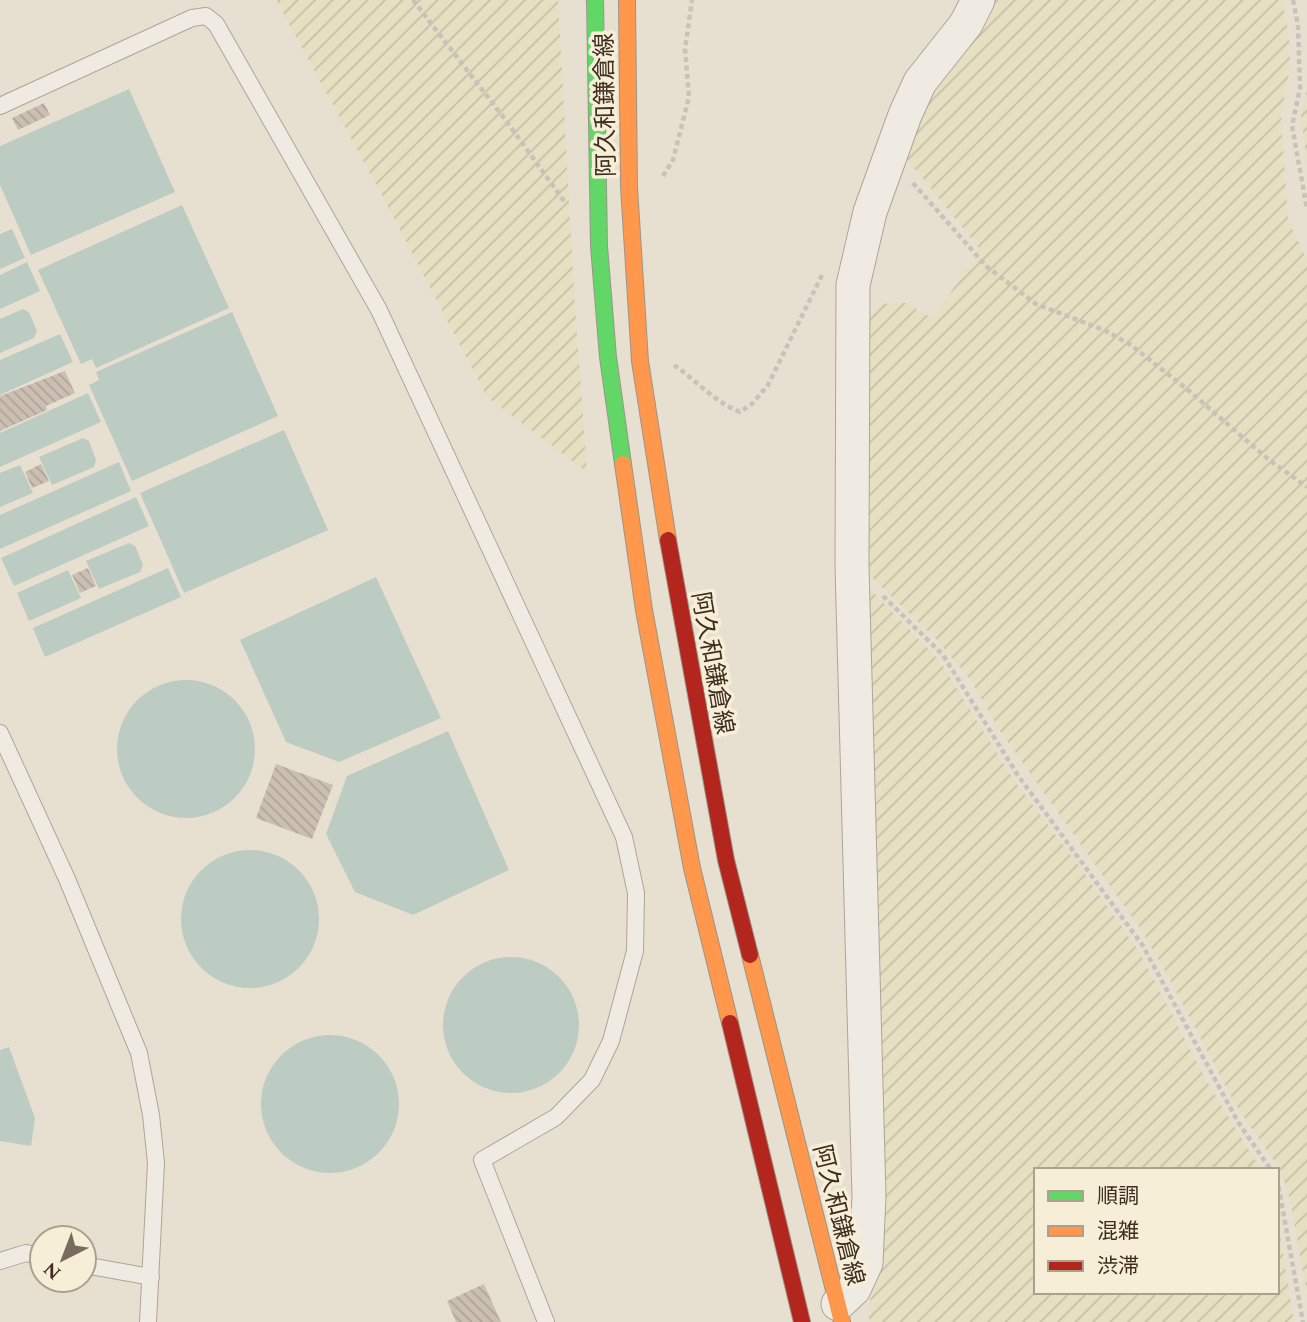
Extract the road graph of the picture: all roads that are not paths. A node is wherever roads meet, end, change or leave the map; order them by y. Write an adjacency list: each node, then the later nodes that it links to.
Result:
1 (595, 0): 13 (main road, 阿久和鎌倉線)
2 (627, 0): 10 (main road, 阿久和鎌倉線)
3 (978, 0): 10 (street)
4 (0, 106): 12 (lane)
5 (0, 733): 9 (lane)
6 (28, 1253): 7 (lane)
7 (0, 1261)
8 (98, 1268): 9 (lane)
9 (151, 1277): 11 (lane)
10 (840, 1313)
11 (148, 1322)
12 (546, 1322)
13 (802, 1322)

